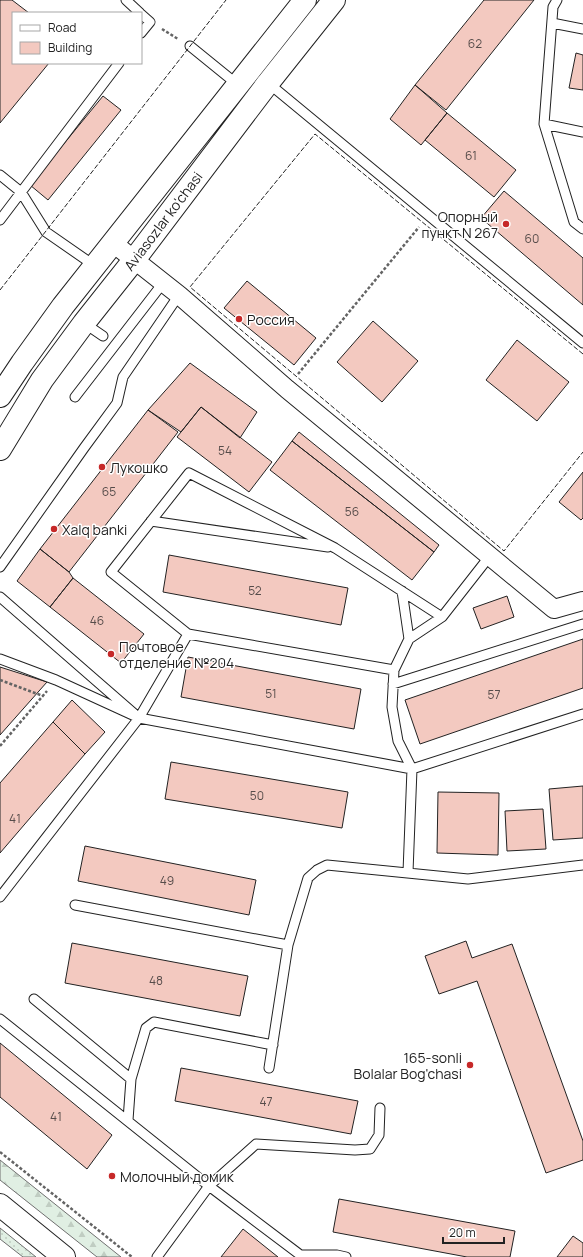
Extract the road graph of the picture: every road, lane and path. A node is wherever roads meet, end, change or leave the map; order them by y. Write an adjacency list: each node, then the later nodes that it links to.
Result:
1 (126, 0): 5 (lane)
2 (305, 0): 13 (main road, Aviasozlar ko'chasi)
3 (334, 0): 13 (main road, Aviasozlar ko'chasi)
4 (557, 0): 8 (lane)
5 (138, 12)
6 (142, 16): 7 (lane)
7 (150, 22): 10 (lane); 11 (path)
8 (552, 23): 9 (lane); 14 (lane)
9 (583, 29)
10 (142, 32)
11 (190, 46): 13 (lane)
12 (117, 64): 17 (lane)
13 (255, 78): 21 (main road, Aviasozlar ko'chasi); 22 (main road, Aviasozlar ko'chasi); 28 (lane)
14 (544, 124): 15 (lane); 20 (lane)
15 (583, 132)
16 (0, 175): 17 (lane)
17 (21, 192): 18 (lane); 23 (lane)
18 (0, 220)
19 (419, 227): 29 (path)
20 (583, 229)
21 (113, 243): 22 (street); 23 (main road, Aviasozlar ko'chasi)
22 (134, 260): 24 (street); 26 (main road, Aviasozlar ko'chasi)
23 (95, 266): 30 (main road, Aviasozlar ko'chasi)
24 (162, 283): 25 (street); 31 (lane)
25 (179, 295): 29 (street); 36 (lane)
26 (84, 323): 27 (lane); 32 (main road, Aviasozlar ko'chasi)
27 (103, 336)
28 (583, 343)
29 (287, 389): 35 (street)
30 (0, 396)
31 (75, 397)
32 (0, 449)
33 (151, 521): 34 (lane); 34 (lane); 42 (lane)
34 (335, 548): 37 (lane)
35 (490, 557): 39 (street); 40 (lane)
36 (0, 568)
37 (402, 591): 40 (lane); 43 (lane)
38 (0, 597): 51 (lane)
39 (583, 601)
40 (442, 617): 43 (lane)
41 (583, 624): 48 (lane)
42 (188, 634): 45 (lane); 51 (lane)
43 (409, 639): 45 (lane)
44 (0, 659): 47 (lane)
45 (394, 670): 48 (lane)
46 (0, 680): 49 (path)
47 (56, 680): 49 (path); 51 (lane)
48 (393, 684): 54 (lane)
49 (43, 696): 52 (path)
50 (583, 714): 54 (lane)
51 (139, 718): 54 (lane); 57 (lane)
52 (2, 742): 53 (path)
53 (0, 746)
54 (412, 769): 56 (lane)
55 (583, 865): 56 (lane)
56 (408, 872): 59 (lane)
57 (0, 897)
58 (75, 905): 59 (lane)
59 (288, 944): 62 (lane)
60 (34, 999): 64 (lane)
61 (0, 1019): 66 (lane)
62 (273, 1045): 63 (lane); 64 (lane)
63 (269, 1068)
64 (131, 1079): 66 (lane)
65 (380, 1108): 68 (lane)
66 (128, 1120): 68 (lane)
67 (0, 1152): 72 (path)
68 (209, 1186): 70 (lane); 73 (lane)
69 (0, 1205): 71 (main road)
70 (301, 1256): 74 (lane)
71 (64, 1257)
72 (132, 1257)
73 (157, 1257)
74 (346, 1257)

